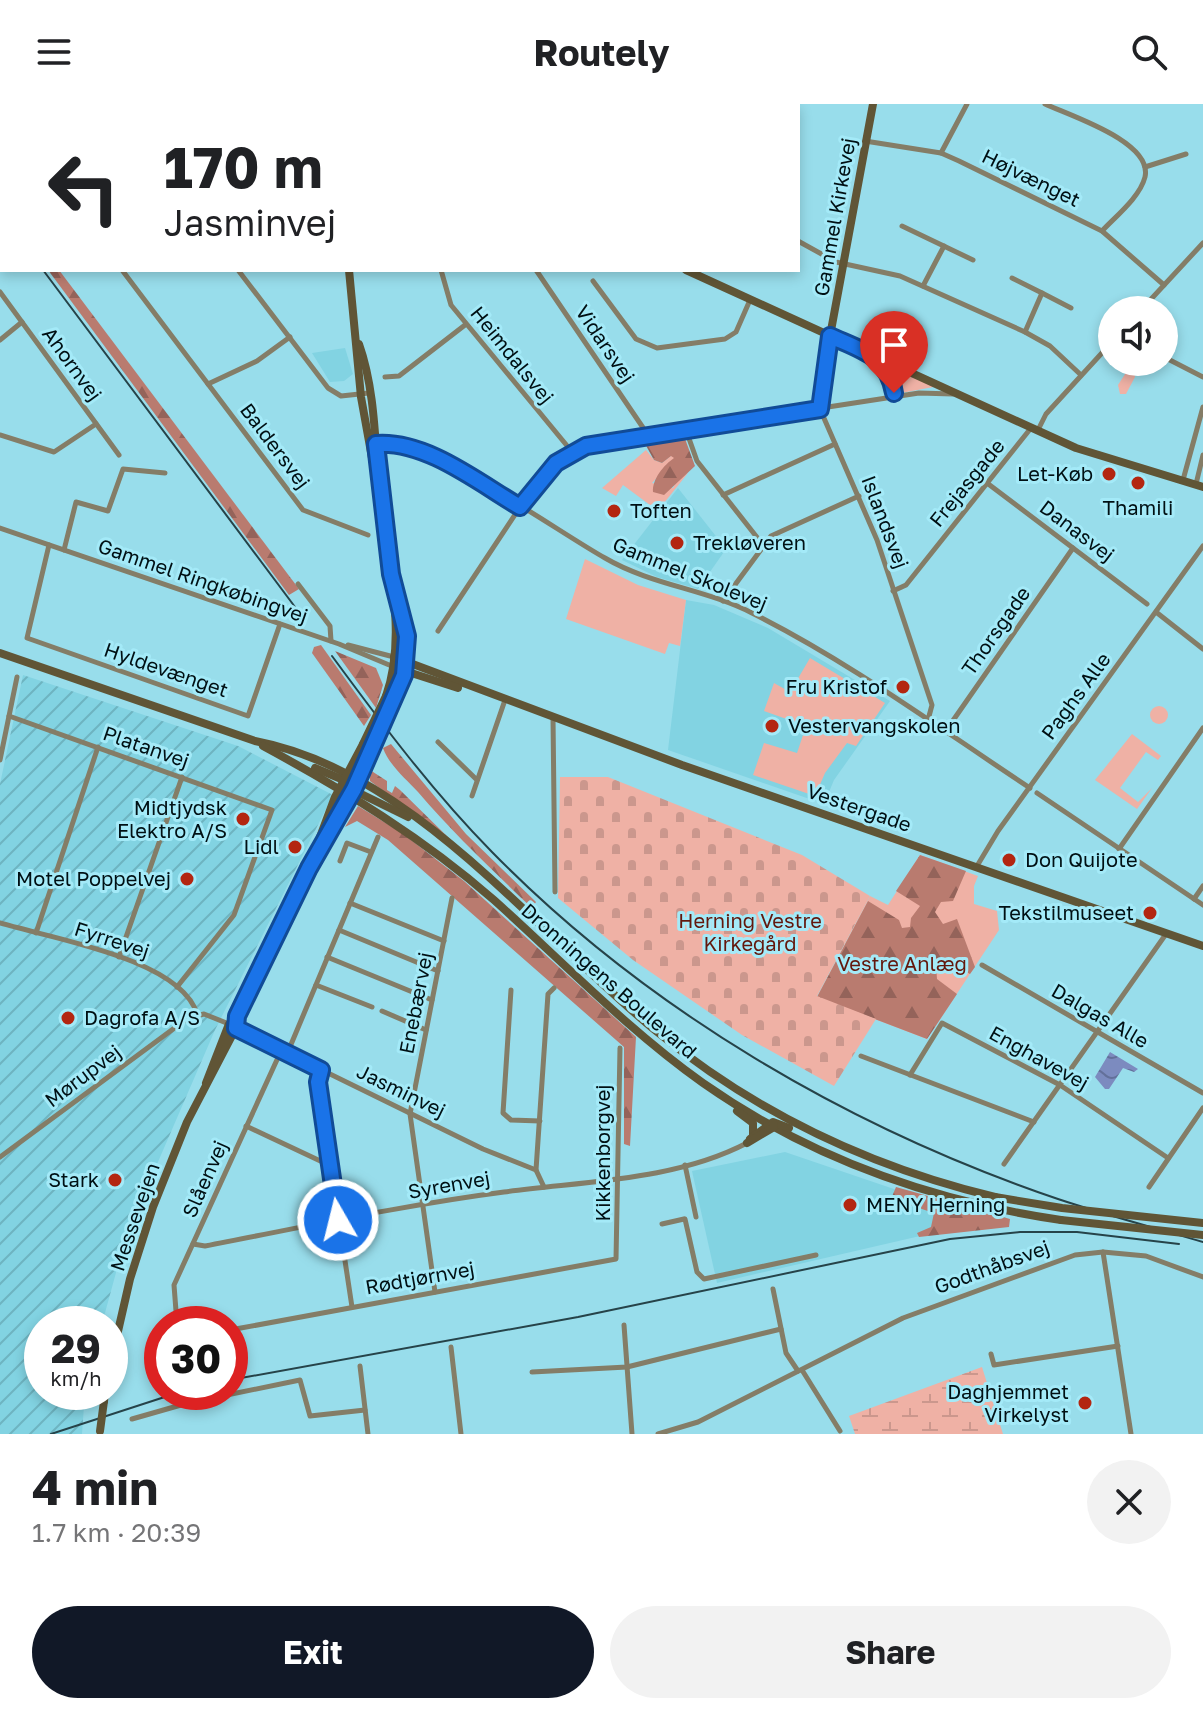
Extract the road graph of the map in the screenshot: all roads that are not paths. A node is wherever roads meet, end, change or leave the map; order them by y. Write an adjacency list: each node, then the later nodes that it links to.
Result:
1 (873, 104): 4 (main road, Gammel Kirkevej)
2 (967, 104): 5 (street)
3 (1045, 104): 7 (street)
4 (865, 141): 5 (street, Højvænget); 14 (main road, Gammel Kirkevej)
5 (941, 153): 9 (street, Højvænget)
6 (1186, 154): 7 (street)
7 (1145, 167): 9 (street)
8 (902, 226): 12 (street)
9 (1102, 231): 23 (street, Højvænget)
10 (800, 242): 14 (street)
11 (1203, 243): 23 (street)
12 (944, 246): 13 (street); 24 (street)
13 (973, 260)
14 (842, 263): 24 (street); 33 (main road, Gammel Kirkevej)
15 (124, 272): 42 (street, Baldersvej)
16 (240, 272): 34 (street)
17 (349, 272): 43 (main road)
18 (442, 272): 31 (street, Heimdalsvej)
19 (537, 272): 53 (street, Vidarsvej)
20 (690, 272): 28 (main road)
21 (1012, 278): 26 (street)
22 (593, 281): 28 (street)
23 (1164, 285): 27 (street)
24 (923, 286): 32 (street)
25 (0, 292): 30 (street, Ahornvej)
26 (1042, 293): 29 (street); 32 (street)
27 (1154, 296)
28 (750, 300): 33 (main road)
29 (1071, 308)
30 (22, 322): 35 (street); 49 (street, Ahornvej)
31 (465, 325): 40 (street); 56 (street, Heimdalsvej)
32 (1025, 332): 39 (street)
33 (830, 336): 36 (main road); 47 (street)
34 (290, 337): 42 (street); 43 (street)
35 (0, 340)
36 (862, 350): 44 (main road); 45 (street)
37 (1098, 357): 39 (street, Frejasgade)
38 (1178, 364): 41 (street)
39 (1081, 375): 50 (street, Frejasgade)
40 (385, 377)
41 (1203, 377)
42 (208, 384): 67 (street, Baldersvej)
43 (365, 393): 55 (main road)
44 (962, 395): 45 (street); 50 (main road)
45 (895, 397): 47 (street)
46 (1203, 407): 48 (street)
47 (824, 408): 51 (street); 54 (street, Islandsvej)
48 (1202, 415): 60 (street)
49 (96, 424): 52 (street); 57 (street, Ahornvej)
50 (1034, 429): 60 (main road); 61 (street, Frejasgade)
51 (686, 430): 53 (street); 63 (street)
52 (0, 435)
53 (648, 435): 56 (street)
54 (836, 444): 63 (street); 64 (street, Islandsvej)
55 (372, 445): 65 (street, Gammel Skolevej); 73 (main road)
56 (573, 453): 65 (street)
57 (119, 455)
58 (1203, 455): 62 (street)
59 (165, 473): 72 (street, Gammel Ringkøbingvej)
60 (1183, 481): 62 (main road)
61 (987, 483): 71 (street, Danasvej); 75 (street, Frejasgade)
62 (1200, 486)
63 (723, 495): 69 (street)
64 (859, 496): 69 (street); 75 (street, Islandsvej)
65 (520, 507): 76 (street, Gammel Skolevej); 80 (street)
66 (0, 528): 68 (street, Gammel Ringkøbingvej)
67 (368, 535)
68 (49, 545): 72 (street, Gammel Ringkøbingvej); 79 (street, Hyldevænget)
69 (763, 545): 76 (street)
70 (1203, 546): 78 (street, Paghs Alle)
71 (1073, 548): 77 (street, Danasvej); 92 (street, Thorsgade)
72 (64, 550): 79 (street, Gammel Ringkøbingvej)
73 (391, 574): 85 (main road); 85 (main road)
74 (298, 584): 81 (street, Gammel Ringkøbingvej)
75 (893, 591): 90 (street, Islandsvej)
76 (723, 601): 90 (street, Gammel Skolevej)
77 (1147, 604)
78 (1156, 612): 83 (street); 100 (street, Paghs Alle)
79 (280, 624): 81 (street, Gammel Ringkøbingvej)
80 (438, 631)
81 (331, 641): 82 (street, Gammel Ringkøbingvej)
82 (339, 644): 85 (street, Gammel Ringkøbingvej); 85 (street, Gammel Ringkøbingvej)
83 (1203, 649)
84 (1, 653): 93 (main road, Dronningens Boulevard)
85 (400, 664): 87 (main road, Vestergade); 99 (main road, bridge)
86 (17, 677): 88 (street)
87 (505, 700): 89 (main road, Vestergade); 98 (street)
88 (9, 716): 95 (street, Platanvej); 96 (street)
89 (553, 717): 107 (main road, Vestergade); 110 (street)
90 (928, 720): 92 (street, Gammel Skolevej)
91 (1203, 728): 104 (street)
92 (945, 732): 100 (street, Gammel Skolevej)
93 (255, 741): 99 (main road, Dronningens Boulevard); 99 (main road, Dronningens Boulevard)
94 (438, 742): 98 (street)
95 (98, 747): 97 (street, Platanvej); 117 (street)
96 (0, 760)
97 (182, 777): 121 (street); 126 (street, Platanvej)
98 (477, 780): 102 (street)
99 (349, 784): 108 (main road, Messevejen); 108 (main road, Messevejen); 138 (main road, Dronningens Boulevard); 144 (main road, Dronningens Boulevard)
100 (1030, 788): 107 (street, Paghs Alle)
101 (1037, 793): 104 (street)
102 (472, 796)
103 (378, 837): 105 (street, Slåenvej)
104 (1119, 849): 112 (street)
105 (371, 852): 106 (street); 113 (street, Slåenvej)
106 (340, 861)
107 (977, 866): 118 (main road, Vestergade)
108 (309, 868): 133 (main road, Messevejen)
109 (1203, 886): 112 (street)
110 (555, 892)
111 (452, 898): 119 (street, Enebærvej)
112 (1194, 899): 114 (street)
113 (350, 903): 116 (street, Slåenvej); 119 (street)
114 (1203, 905)
115 (0, 923): 117 (street, Fyrrevej)
116 (339, 930): 122 (street, Slåenvej); 124 (street)
117 (36, 933): 121 (street, Fyrrevej)
118 (1167, 933): 120 (main road, Vestergade); 135 (street)
119 (444, 941): 124 (street, Enebærvej)
120 (1202, 942)
121 (119, 957): 126 (street, Fyrrevej)
122 (327, 957): 125 (street, Slåenvej); 129 (street)
123 (982, 965): 135 (street, Dalgas Alle)
124 (438, 971): 129 (street, Enebærvej)
125 (316, 985): 130 (street); 137 (street, Slåenvej)
126 (177, 987): 132 (street, Fyrrevej)
127 (554, 988): 147 (street)
128 (511, 990): 147 (street)
129 (432, 1000): 134 (street, Enebærvej)
130 (372, 1007)
131 (382, 1011): 134 (street)
132 (197, 1014): 133 (street); 153 (street, Mørupvej)
133 (232, 1026): 137 (street, Jasminvej); 175 (main road, Messevejen)
134 (426, 1030): 146 (street, Enebærvej)
135 (1096, 1033): 142 (street); 143 (street, Dalgas Alle)
136 (620, 1048): 159 (street, Kikkenborgvej)
137 (284, 1052): 140 (street, Jasminvej); 150 (street, Slåenvej)
138 (683, 1053): 149 (main road); 151 (main road, Dronningens Boulevard)
139 (861, 1056): 141 (street)
140 (321, 1070): 146 (street, Jasminvej); 157 (street)
141 (910, 1075): 142 (street, Enghavevej); 148 (street)
142 (1060, 1085): 148 (street); 154 (street, Enghavevej)
143 (1203, 1093)
144 (727, 1098): 149 (main road, Dronningens Boulevard); 152 (main road)
145 (1203, 1108): 154 (street)
146 (410, 1114): 158 (street, Jasminvej); 162 (street, Enebærvej)
147 (540, 1121): 158 (street)
148 (1034, 1122): 155 (street)
149 (772, 1124): 151 (main road); 152 (main road); 167 (main road, Dronningens Boulevard, bridge)
150 (246, 1126): 157 (street); 168 (street, Slåenvej)
151 (826, 1139): 165 (main road, Dronningens Boulevard, bridge)
152 (750, 1140): 156 (street, Syrenvej)
153 (0, 1157)
154 (1168, 1158): 161 (street)
155 (1004, 1164)
156 (685, 1165): 159 (street, Syrenvej); 163 (street)
157 (331, 1166): 164 (street)
158 (536, 1170): 160 (street)
159 (619, 1177): 160 (street, Syrenvej); 171 (street, Kikkenborgvej)
160 (544, 1187): 162 (street, Syrenvej)
161 (1149, 1187)
162 (422, 1205): 164 (street, Syrenvej); 174 (street, Enebærvej)
163 (696, 1217)
164 (338, 1220): 168 (street, Syrenvej); 177 (street)
165 (1203, 1223)
166 (662, 1224): 170 (street)
167 (1203, 1235)
168 (193, 1244): 176 (street, Slåenvej)
169 (1103, 1252): 172 (street, Godthåbsvej); 181 (street); 186 (street, Godthåbsvej)
170 (816, 1255)
171 (616, 1259): 174 (street, Rødtjørnvej)
172 (1203, 1277)
173 (773, 1289): 180 (street)
174 (435, 1292): 177 (street, Rødtjørnvej)
175 (125, 1306)
176 (176, 1306)
177 (352, 1307): 179 (street, Rødtjørnvej)
178 (624, 1325): 185 (street)
179 (248, 1327)
180 (781, 1329): 185 (street); 186 (street)
181 (1118, 1346): 183 (street); 198 (street)
182 (451, 1347): 195 (street)
183 (991, 1354)
184 (360, 1366): 189 (street)
185 (627, 1367): 187 (street); 196 (street)
186 (800, 1371): 191 (street, Godthåbsvej); 192 (street)
187 (532, 1372)
188 (102, 1410): 193 (main road, bridge)
189 (365, 1410): 190 (street); 194 (street)
190 (132, 1419)
191 (681, 1431): 197 (street, Godthåbsvej)
192 (840, 1431)
193 (99, 1432)
194 (368, 1434)
195 (461, 1434)
196 (632, 1434)
197 (658, 1434)
198 (1131, 1434)

